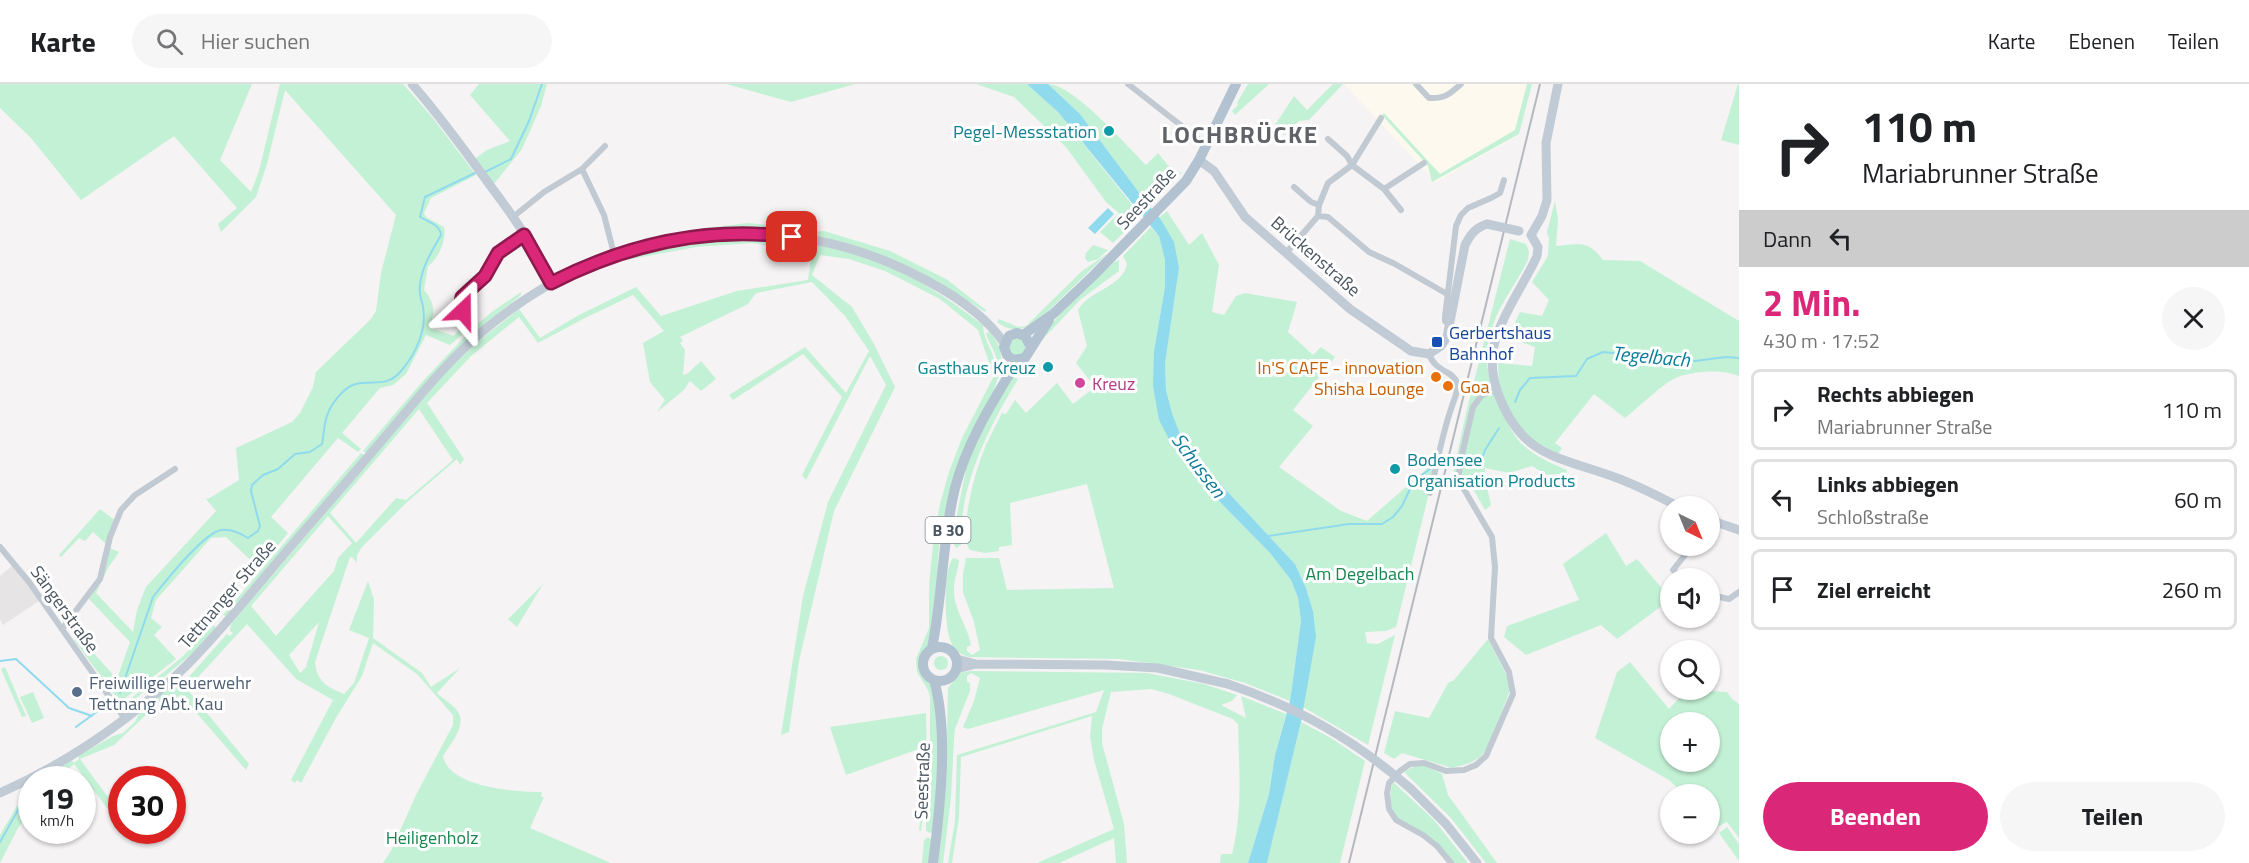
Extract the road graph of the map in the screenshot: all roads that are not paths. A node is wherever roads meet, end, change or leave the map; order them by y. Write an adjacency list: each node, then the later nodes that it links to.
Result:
1 (412, 84): 21 (street)
2 (1128, 84): 9 (street)
3 (1236, 84): 9 (main road, Seestraße)
4 (1416, 84): 5 (street)
5 (1461, 84)
6 (1558, 84): 23 (street)
7 (1382, 118): 13 (street)
8 (1328, 139): 13 (street)
9 (1206, 145): 11 (main road, Seestraße)
10 (604, 146): 14 (street)
11 (1199, 160): 24 (street, Brückenstraße); 31 (main road, Seestraße)
12 (1424, 163): 17 (street)
13 (1352, 165): 17 (street); 18 (street)
14 (582, 169): 21 (street); 25 (street)
15 (1504, 180): 29 (street)
16 (1294, 187): 18 (street)
17 (1384, 189): 19 (street)
18 (1319, 205): 20 (street)
19 (1401, 210)
20 (1318, 216): 24 (street); 29 (street)
21 (513, 217): 22 (street)
22 (524, 235): 26 (street); 30 (street)
23 (1531, 235): 33 (street, bridge); 41 (street)
24 (1287, 252): 37 (street, Brückenstraße)
25 (614, 255): 27 (street, Tettnanger Straße); 32 (street, Tettnanger Straße)
26 (541, 264): 27 (street); 28 (street)
27 (563, 276): 28 (street, Tettnanger Straße)
28 (551, 283): 60 (street, Tettnanger Straße)
29 (1447, 294): 33 (street)
30 (463, 311)
31 (1053, 314): 34 (main road, Seestraße); 36 (main road, Seestraße)
32 (988, 324): 34 (street); 35 (street)
33 (1450, 326): 37 (street)
34 (1018, 334): 35 (main road); 36 (main road)
35 (1004, 343): 38 (main road)
36 (1031, 347): 39 (main road)
37 (1429, 354): 43 (street, Brückenstraße)
38 (1006, 355): 39 (main road); 40 (main road, Seestraße / B 30)
39 (1018, 360): 40 (main road, Seestraße / B 30)
40 (1002, 384): 52 (main road, Seestraße / B 30)
41 (1497, 390): 44 (street); 63 (street)
42 (175, 469): 53 (street)
43 (1430, 493)
44 (1660, 498)
45 (1720, 523): 46 (street)
46 (1739, 530)
47 (0, 548): 53 (street, Sängerstraße)
48 (1684, 556): 49 (street)
49 (1675, 568)
50 (1739, 592): 51 (street)
51 (1720, 597)
52 (939, 613): 54 (main road, Seestraße / B 30); 55 (main road, Seestraße / B 30)
53 (62, 629): 60 (street, Sängerstraße)
54 (947, 647): 55 (main road); 56 (main road, Seestraße)
55 (932, 648): 57 (main road, Seestraße)
56 (957, 664): 58 (main road, Seestraße); 64 (street, bridge)
57 (934, 680): 58 (main road); 59 (main road, Seestraße)
58 (947, 680): 59 (main road, Seestraße)
59 (940, 700): 62 (main road, Seestraße)
60 (125, 719): 61 (street, Tettnanger Straße)
61 (0, 793)
62 (933, 863)
63 (1451, 863)
64 (1477, 863)

